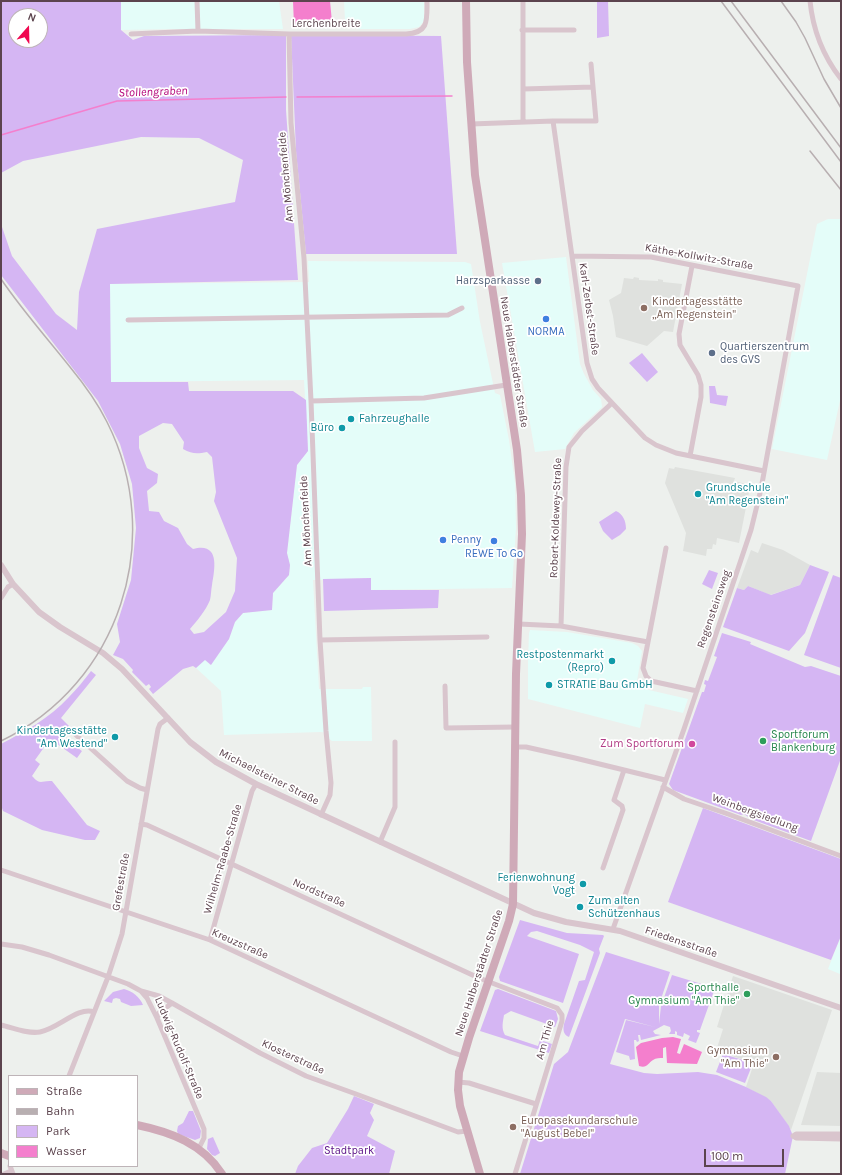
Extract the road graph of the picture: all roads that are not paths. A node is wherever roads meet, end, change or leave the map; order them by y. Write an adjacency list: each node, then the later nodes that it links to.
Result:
1 (197, 1): 8 (street)
2 (427, 1): 10 (street, Lerchenbreite)
3 (466, 1): 17 (main road, Neue Halberstädter Straße)
4 (522, 1): 6 (street)
5 (810, 1): 12 (street)
6 (522, 30): 7 (street); 14 (street)
7 (574, 30)
8 (198, 31): 9 (street, Lerchenbreite); 10 (street, Lerchenbreite)
9 (131, 34)
10 (289, 34): 22 (street, Am Mönchenfelde)
11 (591, 64): 13 (street)
12 (841, 80)
13 (593, 87): 14 (street); 15 (street)
14 (523, 89): 16 (street)
15 (553, 121): 16 (street); 18 (street, Karl-Zerbst-Straße)
16 (523, 122): 17 (street)
17 (471, 124): 24 (main road, Neue Halberstädter Straße)
18 (572, 256): 19 (street, Käthe-Kollwitz-Straße); 26 (street, Karl-Zerbst-Straße)
19 (692, 266): 20 (street, Käthe-Kollwitz-Straße); 27 (street)
20 (798, 286): 28 (street, Regensteinsweg)
21 (462, 308): 22 (street)
22 (307, 318): 23 (street); 25 (street, Am Mönchenfelde)
23 (128, 320)
24 (506, 385): 25 (street); 33 (main road, Neue Halberstädter Straße)
25 (311, 401): 36 (street, Am Mönchenfelde)
26 (612, 403): 27 (street, Karl-Zerbst-Straße); 34 (street, Robert-Koldewey-Straße)
27 (690, 456): 28 (street, Karl-Zerbst-Straße)
28 (764, 471): 39 (street, Regensteinsweg)
29 (666, 548): 37 (street)
30 (1, 566): 31 (street, Michaelsteiner Straße)
31 (13, 584): 32 (street); 40 (street, Michaelsteiner Straße)
32 (1, 598)
33 (519, 624): 34 (street); 41 (main road, Neue Halberstädter Straße)
34 (561, 626): 37 (street)
35 (488, 637): 36 (street)
36 (320, 640): 50 (street, Am Mönchenfelde)
37 (648, 642): 39 (street)
38 (445, 686): 41 (street)
39 (697, 691): 46 (street, Regensteinsweg)
40 (168, 718): 47 (street, Michaelsteiner Straße); 49 (street, Grefestraße)
41 (515, 727): 44 (main road, Neue Halberstädter Straße)
42 (76, 735): 49 (street)
43 (395, 742): 52 (street)
44 (515, 747): 45 (street); 57 (main road, Neue Halberstädter Straße)
45 (624, 770): 46 (street); 55 (street)
46 (665, 780): 48 (street, Regensteinsweg)
47 (256, 784): 50 (street, Michaelsteiner Straße); 54 (street, Wilhelm-Raabe-Straße)
48 (663, 787): 53 (street, Weinbergsiedlung); 59 (street, Regensteinsweg)
49 (147, 790): 51 (street, Grefestraße)
50 (321, 815): 52 (street, Michaelsteiner Straße)
51 (142, 824): 54 (street, Nordstraße); 58 (street, Grefestraße)
52 (380, 842): 57 (street, Michaelsteiner Straße)
53 (841, 856)
54 (231, 864): 60 (street, Wilhelm-Raabe-Straße); 63 (street, Nordstraße)
55 (603, 868)
56 (1, 870): 58 (street, Kreuzstraße)
57 (513, 904): 59 (street, Friedensstraße); 63 (main road, Neue Halberstädter Straße)
58 (126, 912): 60 (street, Kreuzstraße); 62 (street, Grefestraße)
59 (613, 929): 66 (street, Friedensstraße)
60 (210, 940): 70 (street, Kreuzstraße)
61 (1, 944): 62 (street, Ludwig-Rudolf-Straße)
62 (108, 977): 64 (street, Ludwig-Rudolf-Straße); 67 (street, Grefestraße)
63 (488, 982): 70 (main road, Neue Halberstädter Straße); 73 (street, Am Thie)
64 (141, 991): 65 (street, Klosterstraße); 68 (street, Ludwig-Rudolf-Straße)
65 (172, 1003): 68 (street); 75 (street, Klosterstraße)
66 (841, 1008)
67 (94, 1012): 69 (street); 71 (street, Grefestraße)
68 (156, 1018): 78 (street, Ludwig-Rudolf-Straße)
69 (1, 1025)
70 (463, 1056): 72 (main road, Neue Halberstädter Straße)
71 (69, 1075)
72 (458, 1082): 73 (street); 75 (main road, Neue Halberstädter Straße)
73 (536, 1104): 83 (street, Am Thie)
74 (138, 1125): 78 (main road)
75 (466, 1131): 82 (main road, Neue Halberstädter Straße)
76 (841, 1134): 77 (street)
77 (841, 1138)
78 (199, 1148): 81 (main road)
79 (12, 1170): 80 (street)
80 (4, 1174)
81 (222, 1174)
82 (480, 1174)
83 (515, 1174)

